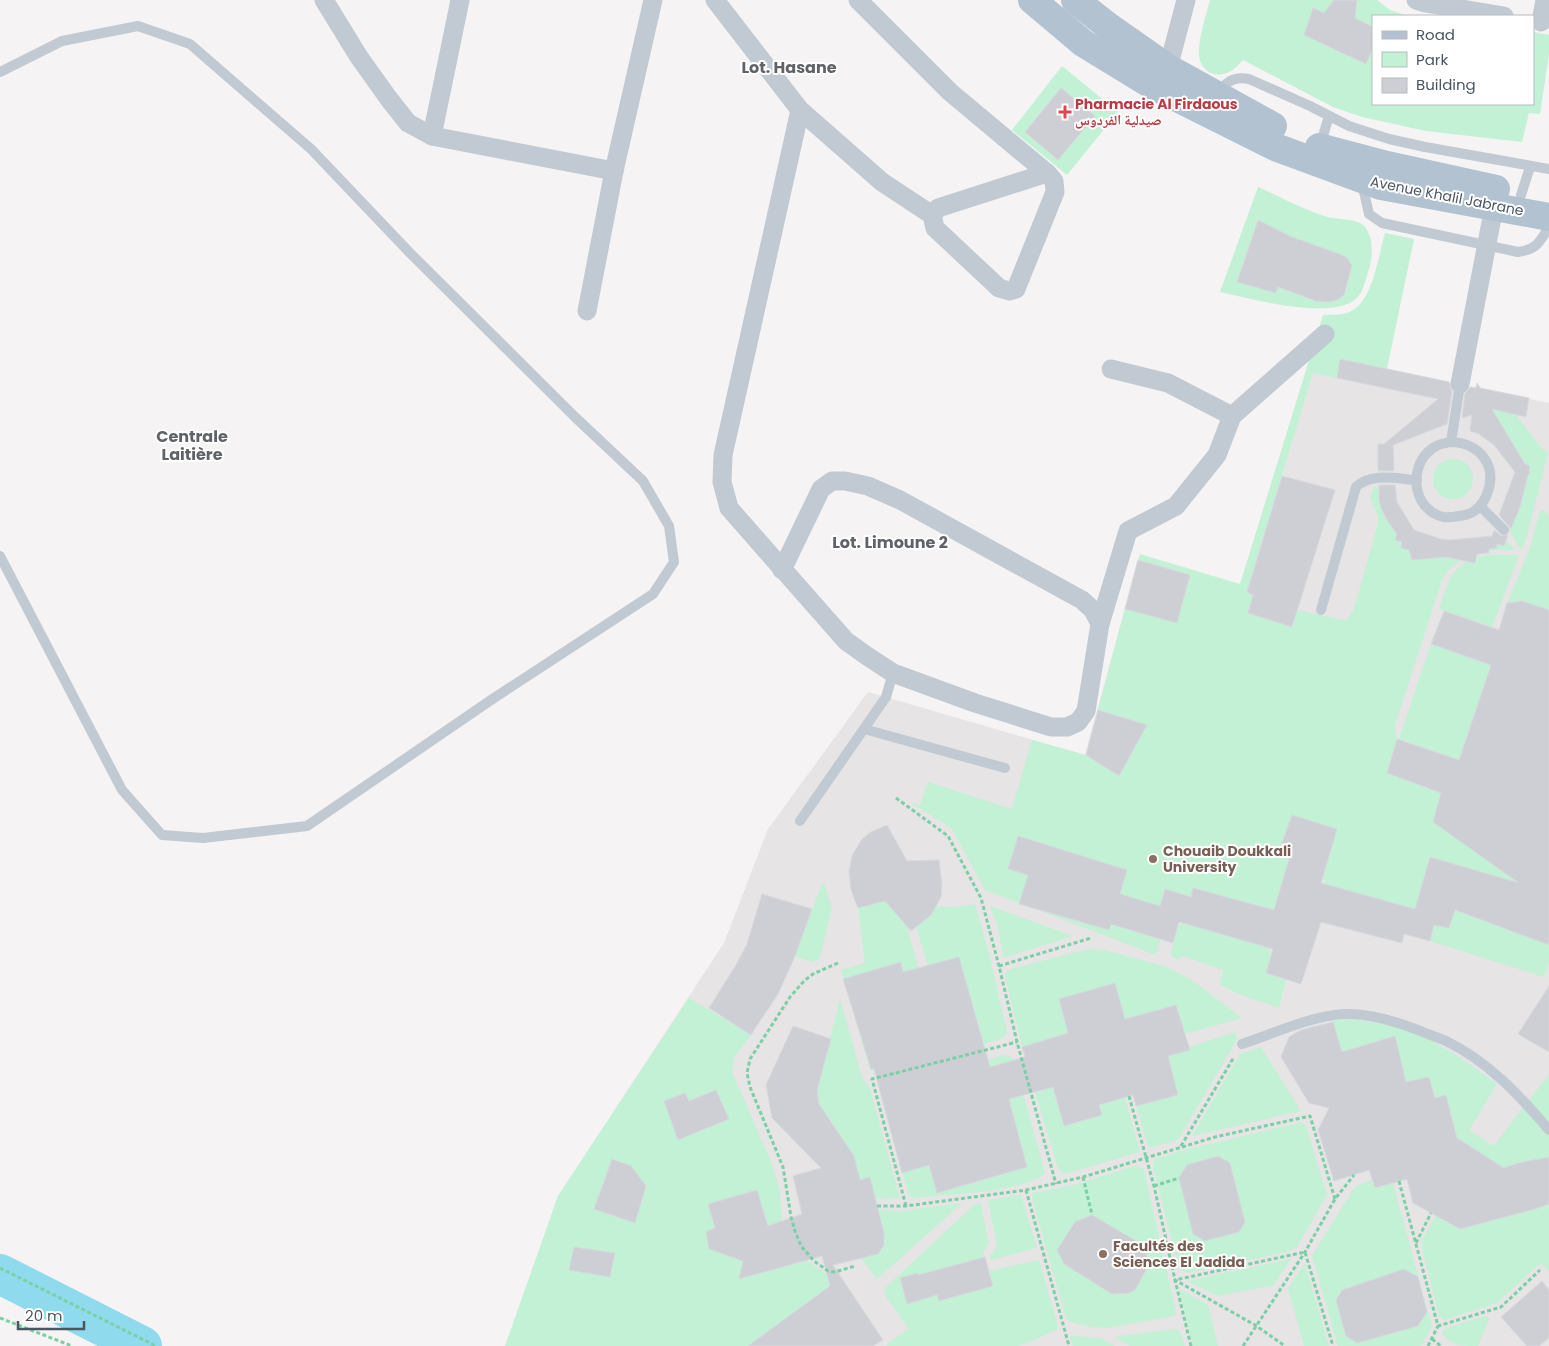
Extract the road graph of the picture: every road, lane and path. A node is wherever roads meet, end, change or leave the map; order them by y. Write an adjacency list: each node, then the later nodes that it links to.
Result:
1 (324, 0): 18 (street)
2 (460, 0): 18 (street)
3 (653, 0): 22 (street)
4 (858, 0): 23 (street)
5 (1032, 0): 14 (main road, Avenue Khalil Jabrane)
6 (1075, 0): 14 (main road, Avenue Khalil Jabrane)
7 (1186, 0): 14 (street)
8 (1416, 0): 11 (street)
9 (1545, 0): 12 (street)
10 (716, 1): 16 (street)
11 (1498, 15)
12 (1541, 22)
13 (0, 72): 41 (lane)
14 (1162, 78): 15 (main road, Avenue Khalil Jabrane); 24 (main road, Avenue Khalil Jabrane)
15 (1215, 95): 17 (lane); 19 (main road, Avenue Khalil Jabrane)
16 (800, 110): 28 (street); 42 (street)
17 (1329, 116): 19 (lane); 20 (lane)
18 (432, 136): 22 (street)
19 (1319, 147): 25 (main road, Avenue Khalil Jabrane)
20 (1530, 167): 21 (lane); 25 (lane)
21 (1549, 169)
22 (614, 172): 32 (street)
23 (1046, 173): 28 (street); 28 (street)
24 (1361, 179): 27 (main road, Avenue Khalil Jabrane); 31 (lane)
25 (1521, 195): 26 (main road, Avenue Khalil Jabrane)
26 (1549, 199)
27 (1494, 207): 29 (main road, Avenue Khalil Jabrane); 31 (street)
28 (932, 215)
29 (1549, 217)
30 (1549, 227): 31 (lane)
31 (1488, 245): 35 (street)
32 (587, 311)
33 (1325, 334): 36 (street)
34 (1111, 369): 36 (street)
35 (1460, 384): 37 (lane)
36 (1232, 416): 44 (street)
37 (1451, 442): 38 (lane); 39 (lane)
38 (1417, 480): 39 (lane); 43 (lane)
39 (1480, 506): 40 (lane)
40 (1504, 530)
41 (0, 556)
42 (782, 570): 44 (street); 45 (street)
43 (1321, 610)
44 (1100, 624): 45 (street)
45 (893, 674): 46 (lane)
46 (864, 729): 47 (lane); 49 (lane)
47 (1005, 768)
48 (896, 798): 52 (path)
49 (800, 821)
50 (1091, 938): 52 (path)
51 (838, 963): 73 (path)
52 (999, 966): 53 (path)
53 (1017, 1042): 63 (path); 68 (path)
54 (1242, 1044): 56 (lane); 57 (path)
55 (1129, 1096): 58 (path)
56 (1549, 1130)
57 (1180, 1146): 58 (path); 66 (path)
58 (1145, 1158): 60 (path); 64 (path)
59 (1354, 1174): 66 (path)
60 (1083, 1177): 63 (path); 70 (path)
61 (1179, 1178): 64 (path)
62 (1400, 1181): 71 (path)
63 (1056, 1184): 65 (path)
64 (1154, 1186): 76 (path)
65 (1026, 1190): 68 (path); 83 (path)
66 (1335, 1199): 72 (path)
67 (877, 1206): 68 (path)
68 (906, 1206)
69 (1431, 1213): 71 (path)
70 (1092, 1215)
71 (1416, 1242): 79 (path)
72 (1305, 1252): 76 (path); 78 (path); 87 (path)
73 (855, 1266)
74 (0, 1268): 82 (path)
75 (1540, 1270): 79 (path)
76 (1175, 1280): 78 (path); 84 (path)
77 (0, 1318): 81 (path)
78 (1256, 1325): 85 (path); 86 (path)
79 (1438, 1326): 80 (path)
80 (1432, 1339): 88 (path); 89 (path)
81 (72, 1346)
82 (156, 1346)
83 (1069, 1346)
84 (1190, 1346)
85 (1243, 1346)
86 (1285, 1346)
87 (1333, 1346)
88 (1428, 1346)
89 (1441, 1346)

